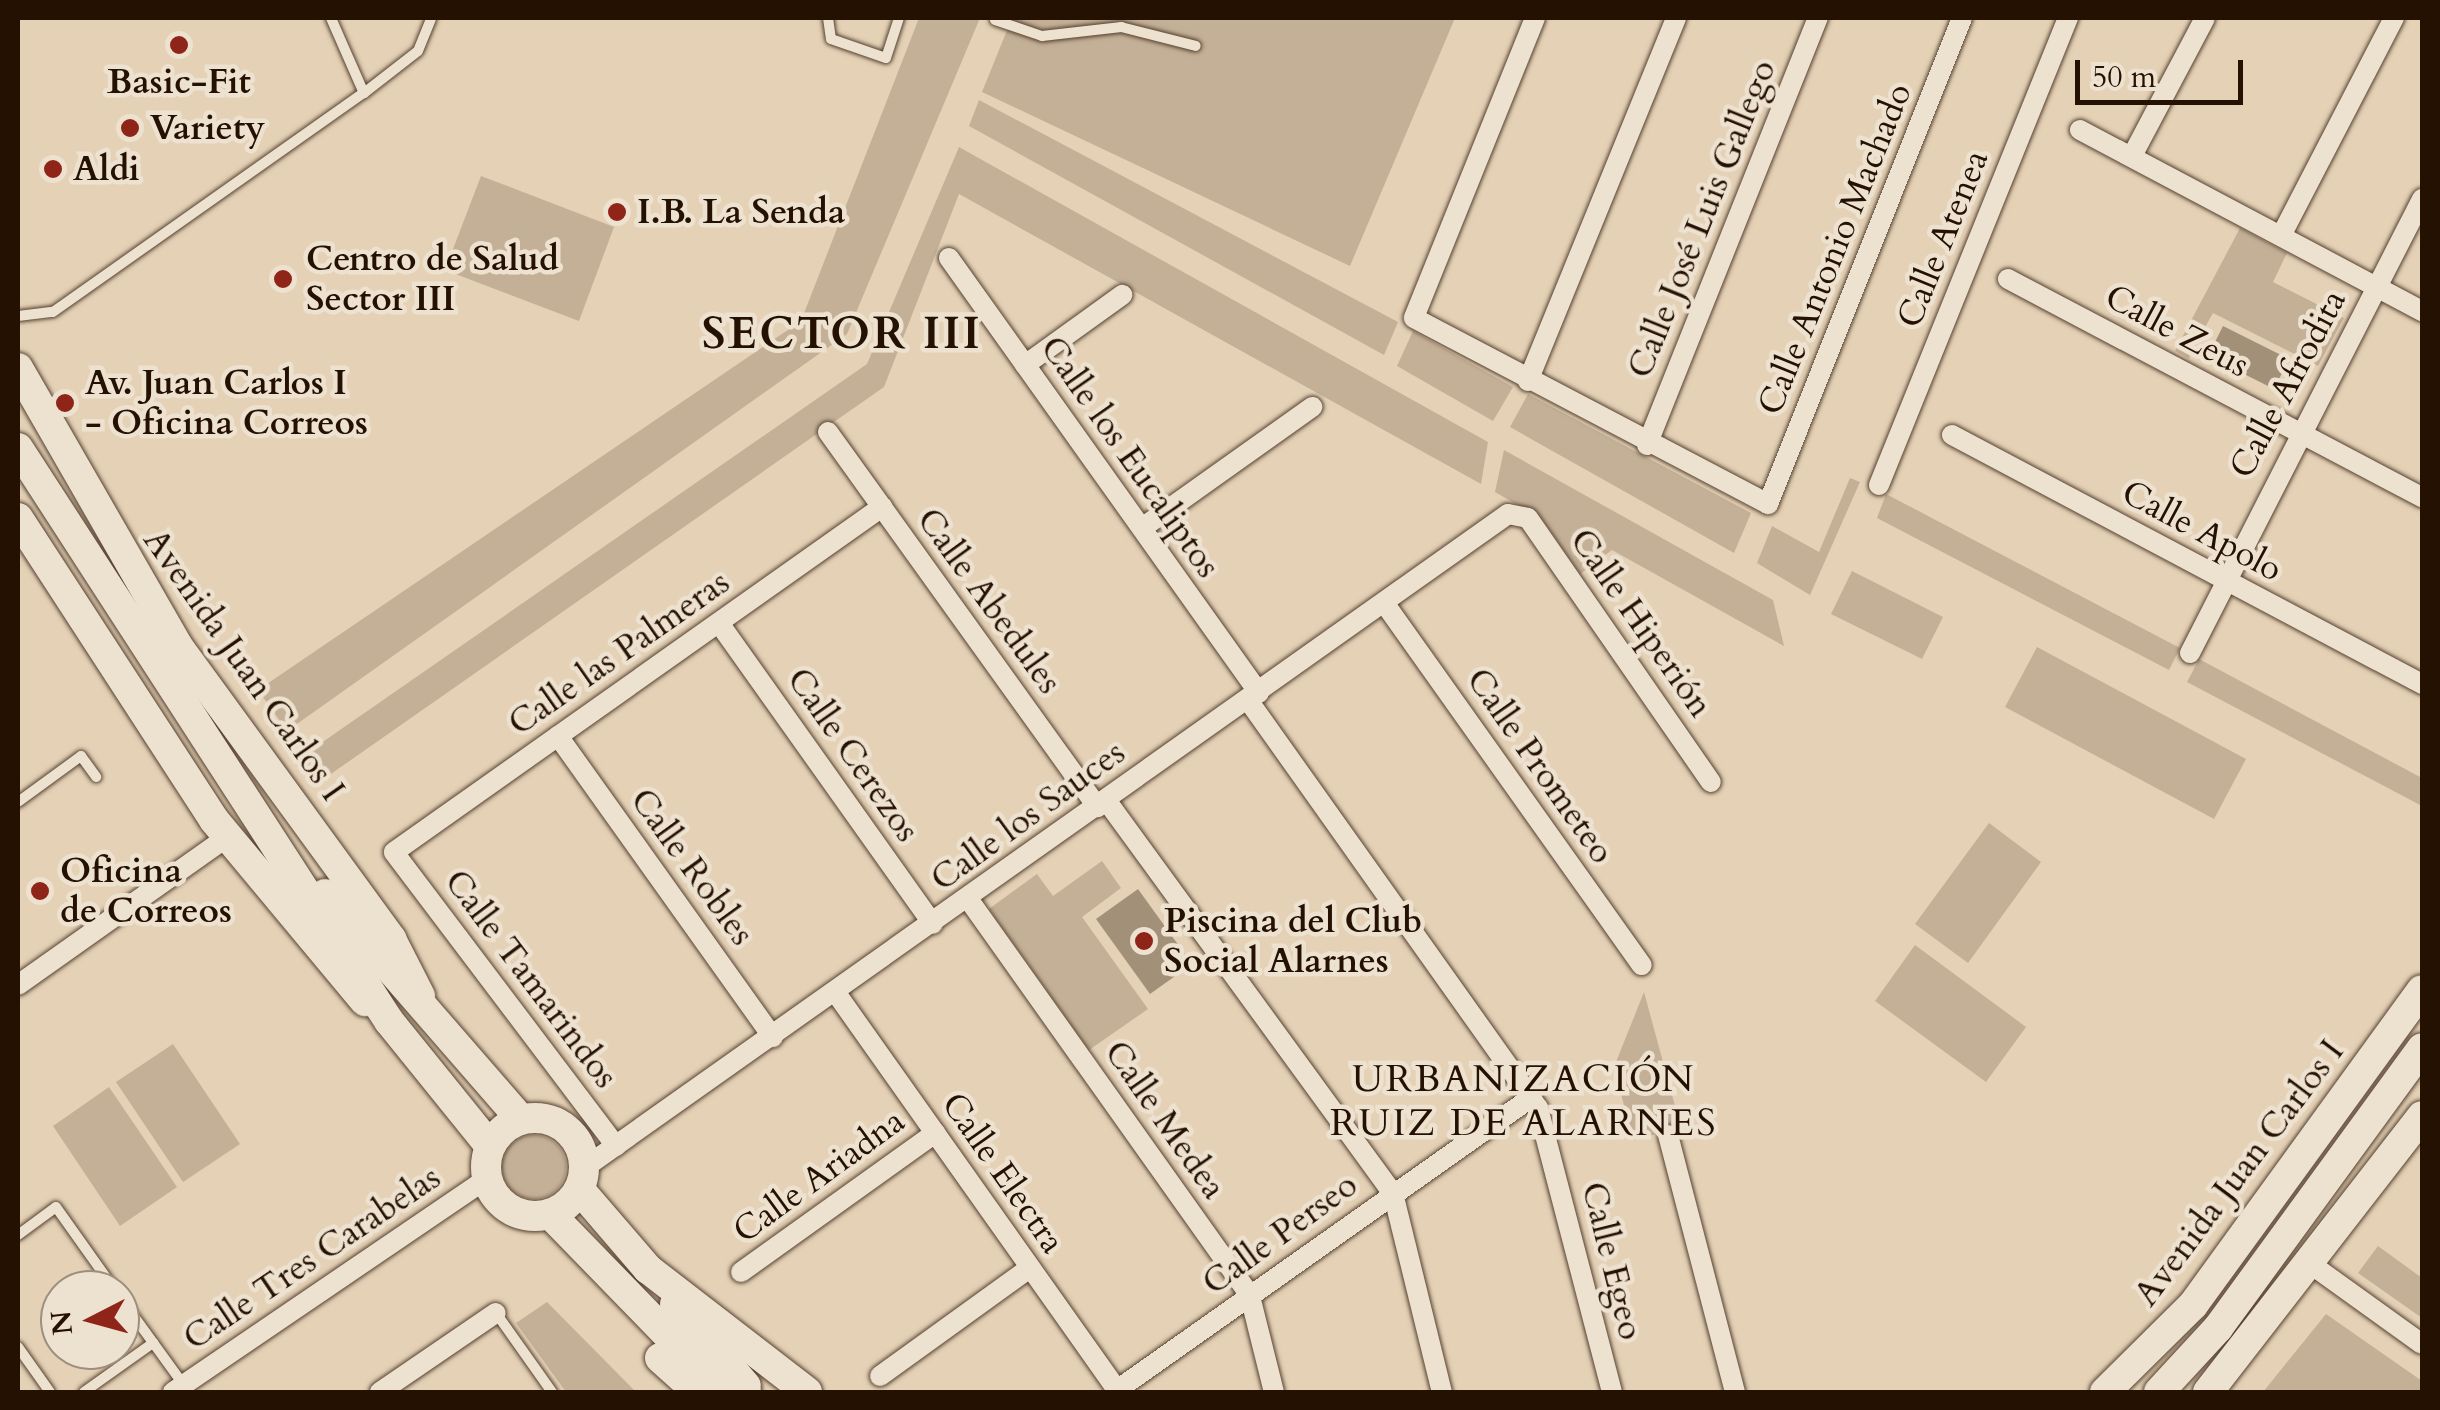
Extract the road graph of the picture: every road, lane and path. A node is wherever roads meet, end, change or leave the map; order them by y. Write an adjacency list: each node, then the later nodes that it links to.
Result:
1 (331, 18): 14 (lane)
2 (431, 18): 14 (lane)
3 (828, 18): 4 (lane)
4 (899, 18)
5 (1534, 18): 27 (street)
6 (1676, 18): 27 (street)
7 (1818, 18): 32 (street, Calle José Luis Gallego)
8 (1962, 18): 32 (street, Calle Antonio Machado)
9 (2068, 18): 34 (street, Calle Atenea)
10 (2205, 18): 16 (street)
11 (2394, 18): 18 (street)
12 (995, 20): 13 (lane)
13 (1196, 46)
14 (364, 93): 24 (lane)
15 (2080, 130): 16 (street)
16 (2132, 156): 18 (street)
17 (2422, 200): 21 (street, Calle Afrodita)
18 (2282, 234): 21 (street)
19 (949, 258): 25 (street, Calle los Eucaliptos)
20 (2008, 279): 30 (street, Calle Zeus)
21 (2376, 287): 23 (street); 30 (street, Calle Afrodita)
22 (1122, 295): 25 (street)
23 (2422, 311)
24 (18, 316)
25 (1025, 364): 39 (street, Calle los Eucaliptos)
26 (18, 368): 60 (main road, Avenida Juan Carlos I)
27 (1528, 381): 32 (street)
28 (1312, 407): 39 (street)
29 (828, 432): 36 (street, Calle Abedules)
30 (2300, 432): 35 (street, Calle Zeus); 40 (street, Calle Afrodita)
31 (1952, 435): 40 (street, Calle Apolo)
32 (1647, 445)
33 (18, 448): 51 (main road, Avenida Juan Carlos I)
34 (1879, 486)
35 (2422, 497)
36 (882, 507): 42 (street, Calle las Palmeras); 50 (street, Calle Abedules)
37 (1508, 514): 41 (street, Calle los Sauces); 48 (street, Calle Hiperión)
38 (18, 518): 52 (main road, Avenida Juan Carlos I)
39 (1142, 528): 45 (street, Calle los Eucaliptos)
40 (2227, 580): 43 (street, Calle Afrodita); 44 (street, Calle Apolo)
41 (1384, 604): 45 (street, Calle los Sauces); 56 (street, Calle Prometeo)
42 (719, 622): 46 (street, Calle las Palmeras); 55 (street, Calle Cerezos)
43 (2190, 654)
44 (2422, 684)
45 (1254, 697): 50 (street, Calle los Sauces); 64 (street, Calle Egeo)
46 (558, 736): 53 (street, Calle las Palmeras); 62 (street, Calle Robles)
47 (96, 776): 49 (lane)
48 (1711, 782)
49 (18, 802)
50 (1102, 804): 54 (street, Calle los Sauces); 73 (street, Calle Abedules)
51 (247, 806): 60 (main road, Avenida Juan Carlos I); 61 (main road, Avenida Juan Carlos I)
52 (227, 837): 57 (street); 61 (main road, Avenida Juan Carlos I)
53 (394, 852): 70 (street, Calle Tamarindos)
54 (968, 900): 55 (street, Calle los Sauces); 82 (street, Calle Medea)
55 (933, 924): 59 (street, Calle los Sauces)
56 (1642, 965)
57 (18, 984)
58 (2422, 990): 102 (main road, Avenida Juan Carlos I)
59 (836, 992): 62 (street, Calle los Sauces); 67 (street, Calle Electra)
60 (420, 996): 66 (main road, Avenida Juan Carlos I)
61 (388, 1022): 69 (main road, Avenida Juan Carlos I)
62 (773, 1037): 70 (street, Calle los Sauces)
63 (2422, 1048): 103 (main road, Avenida Juan Carlos I)
64 (1532, 1097): 73 (street, Calle Perseo); 100 (street, Calle Egeo)
65 (2422, 1116): 76 (main road)
66 (520, 1118): 69 (main road); 72 (main road)
67 (935, 1133): 77 (street, Calle Electra); 80 (street, Calle Ariadna)
68 (1668, 1135): 101 (street)
69 (489, 1144): 71 (main road)
70 (616, 1146): 72 (street, Calle los Sauces)
71 (488, 1178): 74 (main road); 89 (street, Calle Tres Carabelas)
72 (582, 1179): 74 (main road); 78 (main road)
73 (1393, 1193): 82 (street, Calle Perseo); 99 (street)
74 (552, 1216): 81 (main road)
75 (18, 1235): 79 (lane)
76 (2312, 1264): 86 (street); 104 (main road)
77 (1030, 1268): 88 (street); 97 (street, Calle Electra)
78 (648, 1269): 95 (main road); 96 (main road)
79 (101, 1270)
80 (742, 1272)
81 (611, 1286): 90 (main road); 95 (main road)
82 (1250, 1296): 97 (street, Calle Perseo); 98 (street, Calle Medea)
83 (496, 1312): 93 (street); 94 (lane)
84 (140, 1325): 85 (lane)
85 (153, 1343): 89 (lane); 92 (lane)
86 (2422, 1344)
87 (18, 1347): 91 (lane)
88 (880, 1376)
89 (179, 1389)
90 (687, 1389)
91 (50, 1392)
92 (84, 1392)
93 (380, 1392)
94 (552, 1392)
95 (748, 1392)
96 (807, 1392)
97 (1117, 1392)
98 (1274, 1392)
99 (1442, 1392)
100 (1612, 1392)
101 (1734, 1392)
102 (2106, 1392)
103 (2158, 1392)
104 (2208, 1392)

